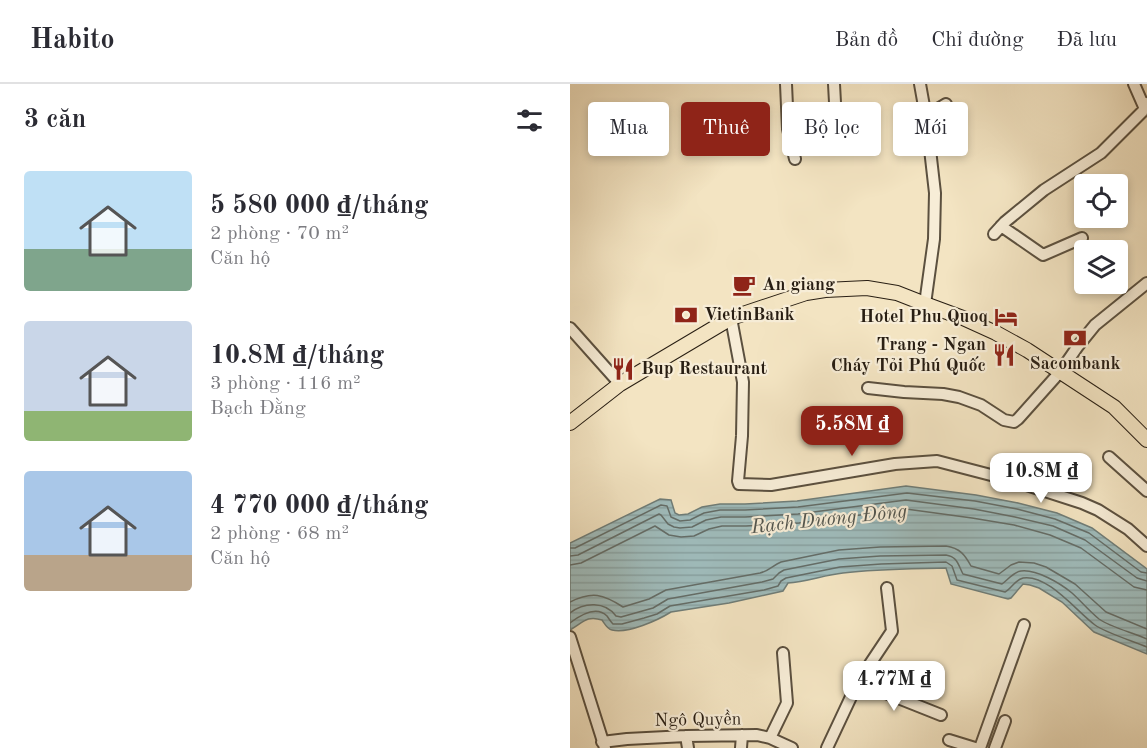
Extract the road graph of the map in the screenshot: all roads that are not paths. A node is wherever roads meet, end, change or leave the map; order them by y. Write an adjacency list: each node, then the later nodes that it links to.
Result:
1 (786, 84): 9 (street)
2 (834, 84): 5 (street)
3 (1134, 84): 7 (street)
4 (924, 87): 6 (street)
5 (835, 102)
6 (925, 102)
7 (1146, 106): 10 (street)
8 (931, 156): 12 (street)
9 (795, 159)
10 (1082, 238)
11 (1147, 282): 15 (street)
12 (925, 304): 13 (main road); 15 (main road)
13 (730, 318): 16 (main road); 22 (street)
14 (570, 328): 16 (street)
15 (1060, 372): 17 (street); 19 (main road)
16 (620, 384): 18 (main road)
17 (868, 388)
18 (570, 423)
19 (1147, 440)
20 (1109, 457): 21 (street)
21 (1147, 491)
22 (1147, 546)
23 (886, 588): 27 (street)
24 (1024, 625): 40 (street)
25 (570, 637): 34 (street)
26 (783, 653): 32 (street)
27 (858, 682): 28 (street); 38 (street)
28 (941, 715)
29 (1005, 721): 41 (street)
30 (742, 735): 31 (street, Ngô Quyền); 32 (street, Ngô Quyền); 36 (street)
31 (686, 736): 34 (street, Ngô Quyền); 35 (street)
32 (770, 738): 37 (street, Ngô Quyền)
33 (949, 740): 39 (street)
34 (603, 745)
35 (688, 748)
36 (741, 748)
37 (792, 748)
38 (827, 748)
39 (975, 748)
40 (980, 748)
41 (995, 748)

